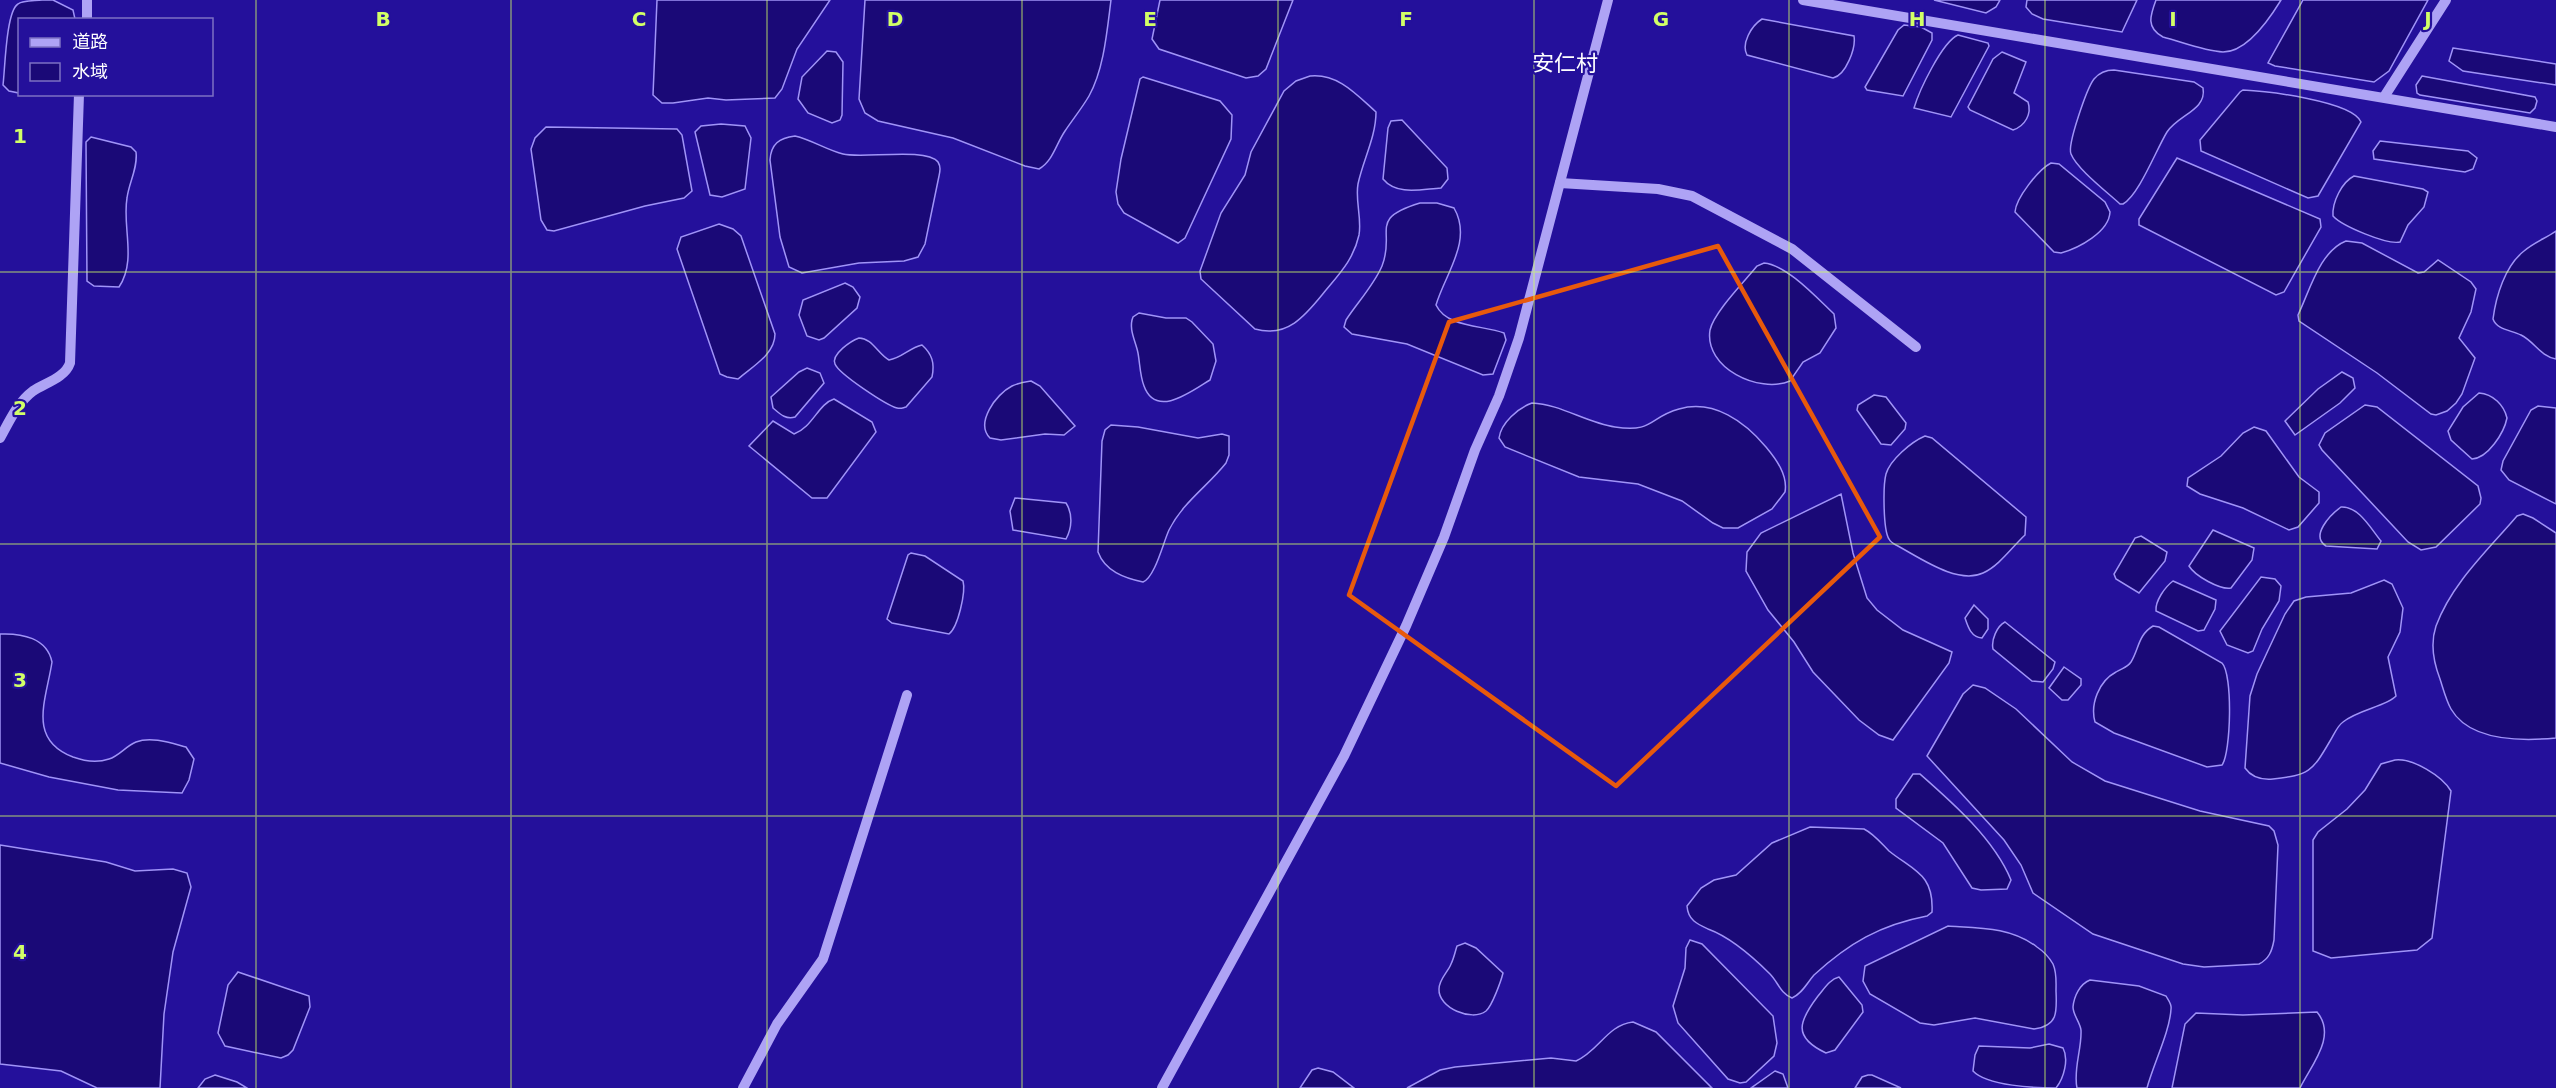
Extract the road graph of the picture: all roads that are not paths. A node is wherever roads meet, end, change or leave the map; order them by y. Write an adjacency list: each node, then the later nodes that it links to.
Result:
1 (87, 0): 5 (street)
2 (1608, 0): 9 (street)
3 (1803, 0): 7 (street)
4 (2446, 0): 7 (street)
5 (87, 18)
6 (80, 96): 11 (street)
7 (2384, 97): 8 (street)
8 (2556, 127)
9 (1560, 183): 10 (street); 14 (street)
10 (1916, 347)
11 (0, 438)
12 (907, 695): 13 (street)
13 (743, 1088)
14 (1162, 1088)

